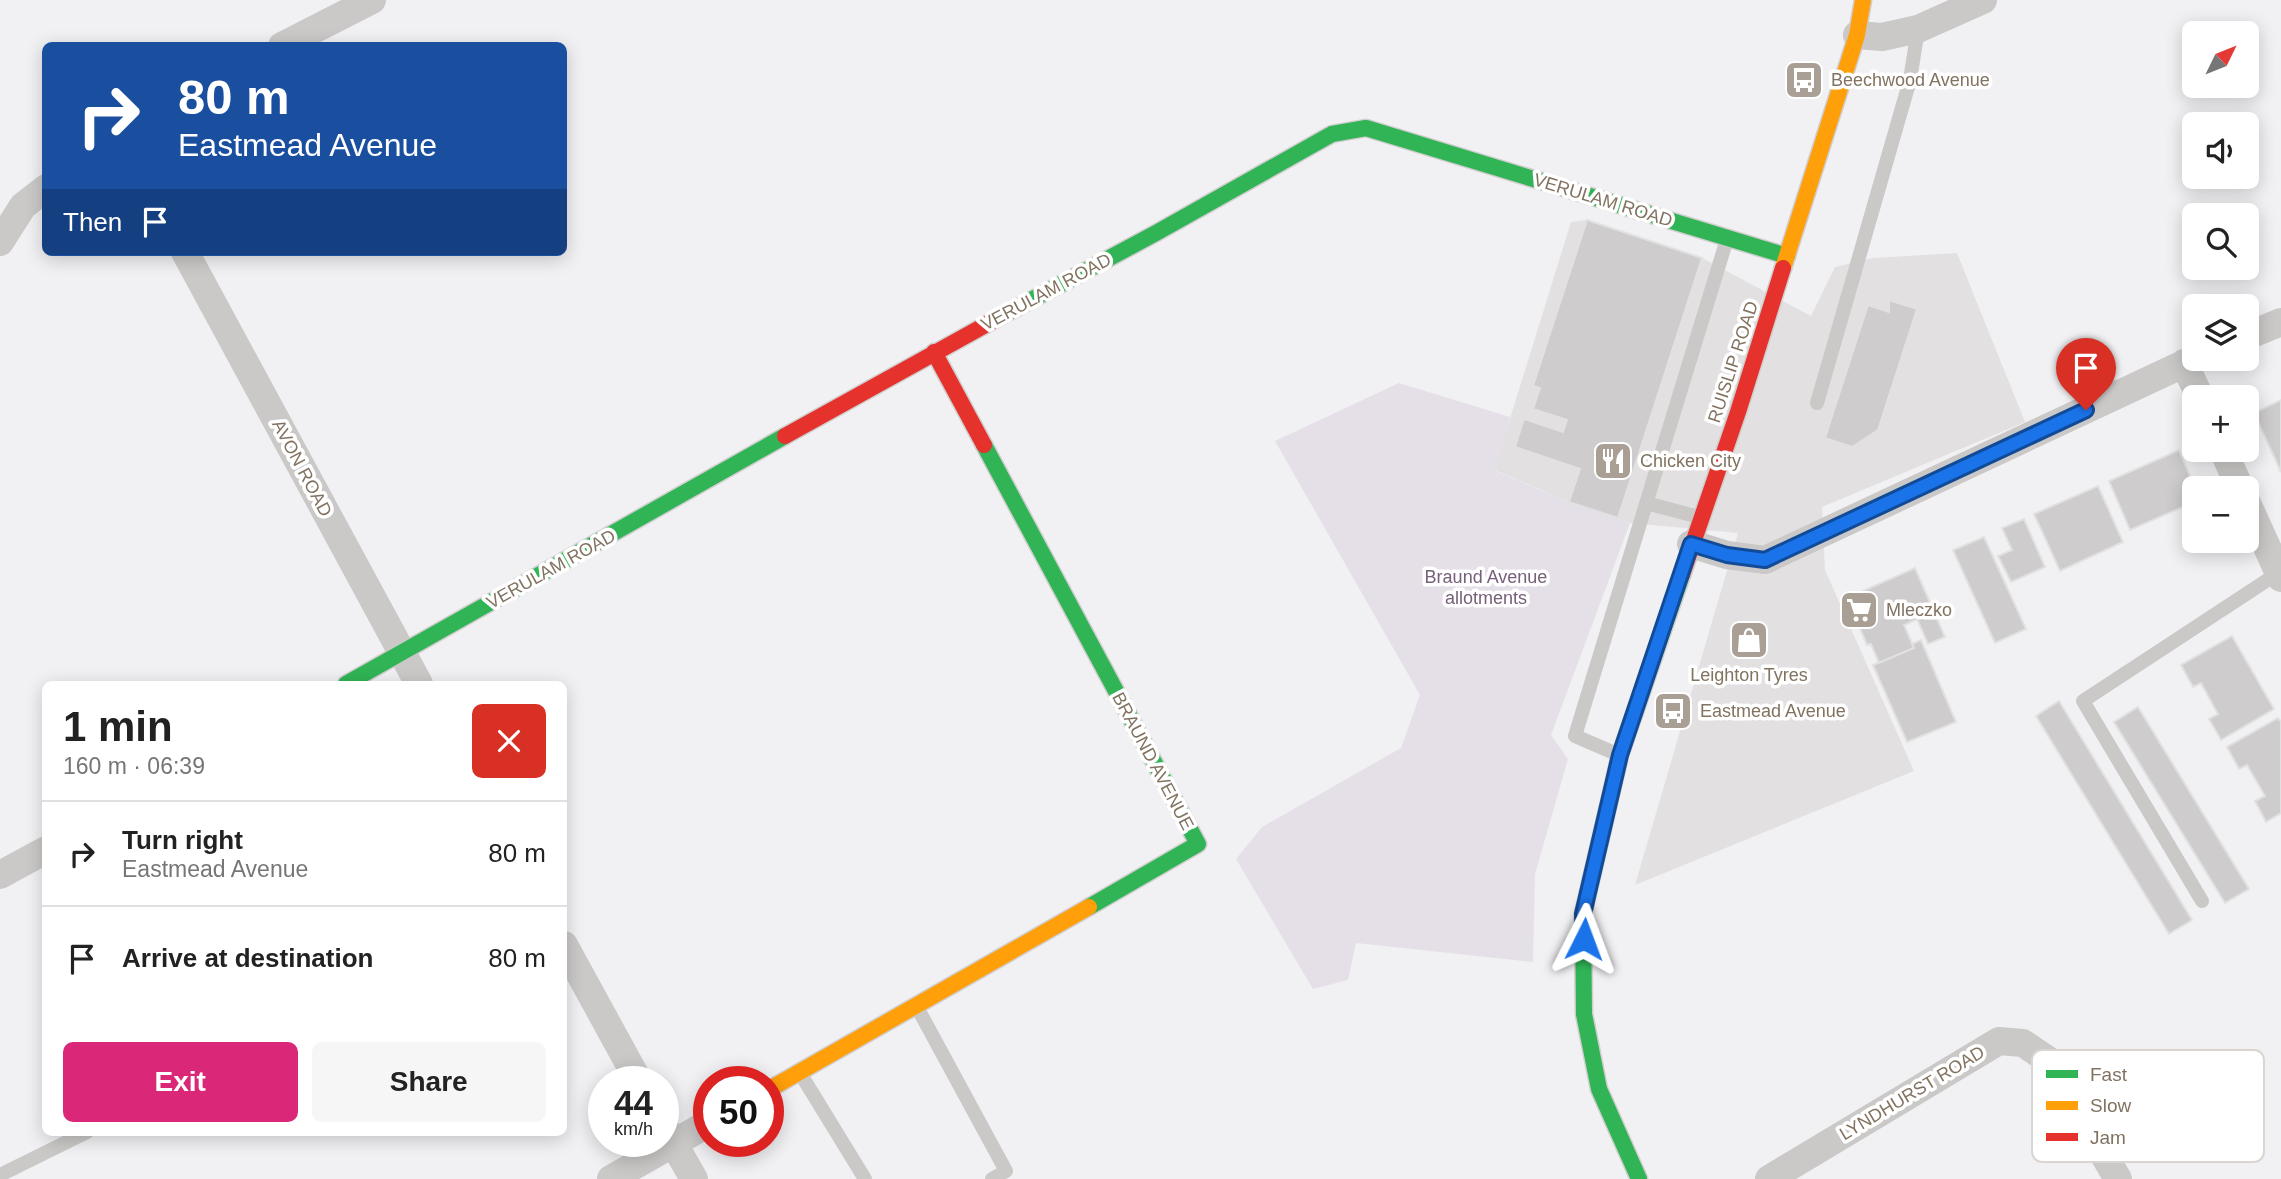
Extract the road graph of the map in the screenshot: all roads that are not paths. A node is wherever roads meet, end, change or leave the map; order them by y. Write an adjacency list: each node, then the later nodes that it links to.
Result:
1 (372, 0): 6 (street)
2 (1863, 0): 5 (street, RUISLIP ROAD)
3 (1983, 0): 4 (street)
4 (1918, 29): 5 (street); 16 (lane)
5 (1857, 35): 11 (street, RUISLIP ROAD)
6 (290, 42)
7 (42, 191): 9 (street)
8 (1728, 238): 11 (street, VERULAM ROAD); 14 (street, VERULAM ROAD); 17 (lane)
9 (0, 242)
10 (188, 256): 22 (street, AVON ROAD)
11 (1787, 256): 18 (street, RUISLIP ROAD)
12 (2281, 322): 13 (street)
13 (2259, 331)
14 (934, 352): 22 (street, VERULAM ROAD); 30 (street, BRAUND AVENUE)
15 (2182, 364): 20 (street)
16 (1817, 403)
17 (1646, 503): 18 (lane); 25 (lane)
18 (1701, 517): 20 (street, RUISLIP ROAD)
19 (2259, 530): 21 (street)
20 (1691, 544): 25 (street, RUISLIP ROAD)
21 (2279, 575): 28 (lane)
22 (402, 653): 23 (street, VERULAM ROAD); 24 (street, AVON ROAD)
23 (351, 681)
24 (417, 681)
25 (1620, 755): 44 (street, RUISLIP ROAD)
26 (42, 852): 27 (street)
27 (0, 875)
28 (2202, 901)
29 (567, 960): 32 (street)
30 (916, 1005): 33 (street, BRAUND AVENUE); 43 (lane)
31 (2033, 1050): 45 (street, LYNDHURST ROAD)
32 (630, 1066)
33 (800, 1072): 34 (street, BRAUND AVENUE); 42 (lane)
34 (784, 1081)
35 (79, 1136): 39 (lane)
36 (679, 1153): 41 (street)
37 (639, 1157): 40 (street)
38 (2108, 1162): 46 (street, LYNDHURST ROAD)
39 (0, 1175)
40 (611, 1179)
41 (694, 1179)
42 (865, 1179)
43 (992, 1179)
44 (1639, 1179)
45 (1769, 1179)
46 (2118, 1179)

